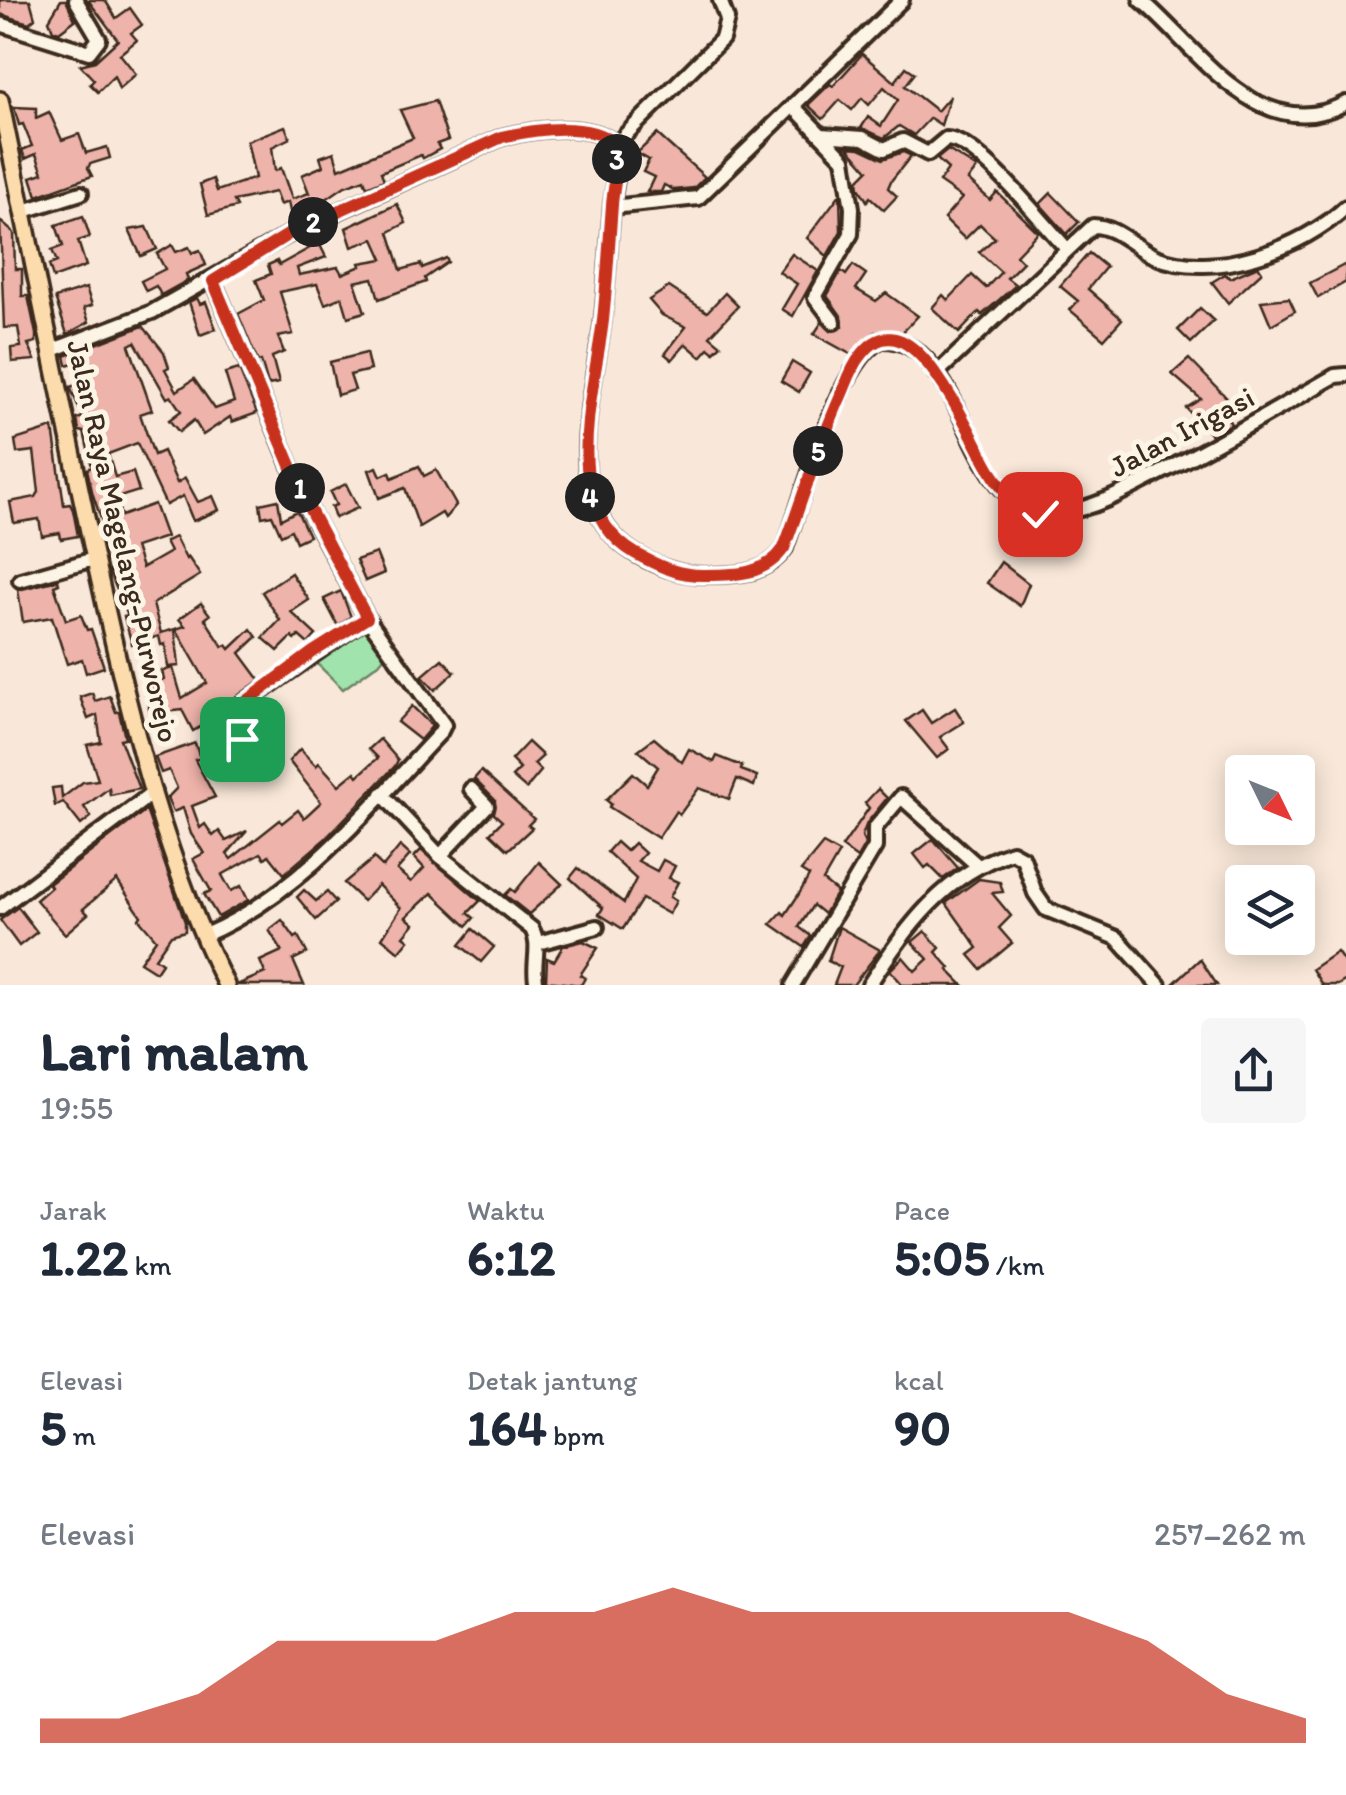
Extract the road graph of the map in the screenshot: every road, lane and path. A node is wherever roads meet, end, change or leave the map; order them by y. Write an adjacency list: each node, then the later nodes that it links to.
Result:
1 (76, 0): 5 (street)
2 (720, 0): 10 (street)
3 (902, 0): 8 (street)
4 (1141, 0): 7 (street)
5 (0, 24)
6 (0, 100): 14 (main road, Jalan Raya Magelang-Purworejo)
7 (1346, 104)
8 (793, 106): 9 (street); 12 (street)
9 (822, 135): 15 (street); 17 (street)
10 (616, 144): 12 (street, Jalan Irigasi); 16 (street)
11 (81, 194): 14 (street)
12 (612, 207): 19 (street, Jalan Irigasi)
13 (1346, 207): 15 (street)
14 (24, 211): 18 (main road, Jalan Raya Magelang-Purworejo)
15 (1067, 249): 19 (street)
16 (213, 281): 18 (street); 23 (street)
17 (834, 322)
18 (53, 350): 21 (main road, Jalan Raya Magelang-Purworejo)
19 (936, 374): 20 (street, Jalan Irigasi)
20 (1340, 376)
21 (94, 560): 22 (street); 26 (main road, Jalan Raya Magelang-Purworejo)
22 (20, 580)
23 (367, 618): 24 (street); 27 (street)
24 (234, 745)
25 (471, 788): 28 (street)
26 (154, 792): 30 (street); 32 (main road, Jalan Raya Magelang-Purworejo)
27 (382, 794): 28 (street); 32 (street)
28 (440, 856): 33 (street)
29 (978, 865): 36 (street); 37 (street); 38 (street)
30 (0, 908)
31 (598, 927): 33 (street)
32 (205, 935): 34 (main road, Jalan Raya Magelang-Purworejo)
33 (538, 943): 35 (street)
34 (226, 985)
35 (538, 985)
36 (794, 985)
37 (870, 985)
38 (1159, 985)

